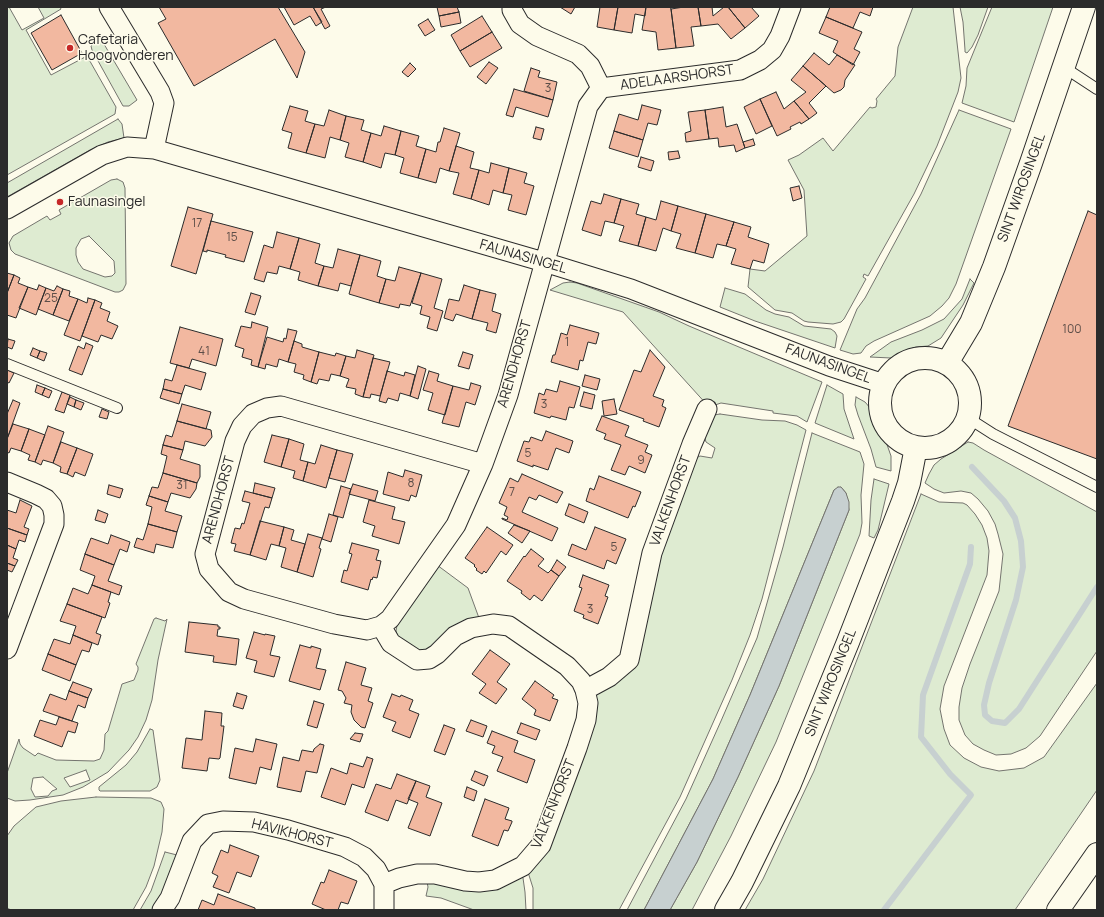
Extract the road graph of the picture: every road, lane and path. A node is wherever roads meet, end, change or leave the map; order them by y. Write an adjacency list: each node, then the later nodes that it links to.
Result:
1 (109, 7): 8 (street)
2 (512, 7): 6 (street, ADELAARSHORST)
3 (791, 7): 6 (street, ADELAARSHORST)
4 (1084, 7): 5 (main road, SINT WIROSINGEL)
5 (1065, 68): 7 (lane); 11 (main road, SINT WIROSINGEL)
6 (602, 88): 10 (street, ADELAARSHORST)
7 (1097, 89)
8 (154, 149): 9 (street, FAUNASINGEL); 10 (street, FAUNASINGEL)
9 (7, 209)
10 (544, 262): 13 (street, FAUNASINGEL); 18 (street, ARENDHORST)
11 (947, 363): 13 (main road); 16 (main road)
12 (7, 364): 14 (lane)
13 (884, 384): 17 (main road)
14 (117, 408)
15 (707, 409): 23 (street, VALKENHORST)
16 (968, 418): 17 (main road); 20 (lane)
17 (916, 447): 28 (main road, SINT WIROSINGEL)
18 (483, 464): 21 (street, ARENDHORST); 21 (street, ARENDHORST)
19 (7, 482): 22 (street)
20 (1097, 487)
21 (380, 626): 23 (street, VALKENHORST)
22 (7, 649)
23 (585, 690): 25 (street, VALKENHORST)
24 (1097, 854): 29 (main road)
25 (384, 884): 26 (street, HAVIKHORST); 27 (street)
26 (162, 910)
27 (384, 910)
28 (726, 910)
29 (1058, 910)

